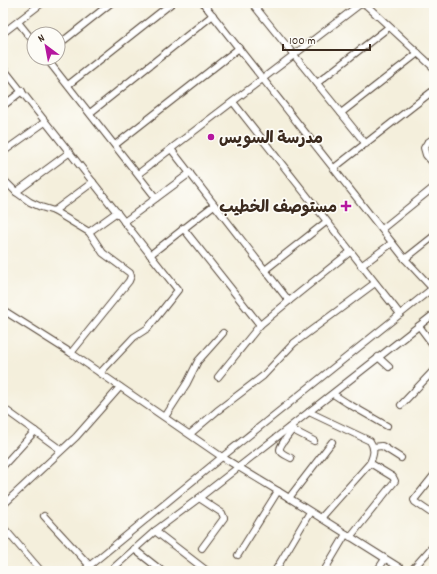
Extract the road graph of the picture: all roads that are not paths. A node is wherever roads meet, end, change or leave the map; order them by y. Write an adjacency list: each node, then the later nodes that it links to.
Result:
1 (42, 3): 7 (street)
2 (111, 3): 11 (street)
3 (172, 3): 20 (street)
4 (203, 3): 6 (street)
5 (252, 3): 14 (street)
6 (213, 15): 12 (street); 25 (street)
7 (18, 22): 9 (street); 10 (street)
8 (389, 27): 13 (street); 14 (street); 19 (street)
9 (26, 32)
10 (3, 33)
11 (66, 39)
12 (239, 48): 18 (street); 30 (street)
13 (418, 53): 17 (street); 26 (street)
14 (294, 55): 18 (street); 19 (street)
15 (53, 66): 20 (street)
16 (3, 68): 22 (street)
17 (434, 68)
18 (263, 79): 23 (street); 35 (street)
19 (317, 83): 26 (street)
20 (68, 85): 25 (street)
21 (434, 90): 29 (street)
22 (22, 92): 24 (street); 27 (street)
23 (233, 102): 31 (street); 47 (street)
24 (3, 106)
25 (90, 113): 30 (street)
26 (341, 113): 29 (street)
27 (46, 122): 32 (street); 33 (street)
28 (434, 138): 34 (street)
29 (366, 144): 35 (street)
30 (115, 145): 37 (street)
31 (171, 149): 36 (street); 37 (street)
32 (3, 152)
33 (70, 152): 39 (street); 41 (street)
34 (434, 164)
35 (334, 168): 49 (street)
36 (190, 172): 42 (street); 43 (street)
37 (138, 174): 42 (street)
38 (3, 179): 41 (street)
39 (93, 182): 44 (street); 45 (street)
40 (434, 187): 49 (street)
41 (16, 192): 44 (street)
42 (156, 198): 46 (street)
43 (214, 205): 48 (street); 57 (street)
44 (54, 211): 50 (street)
45 (117, 212): 46 (street); 50 (street)
46 (124, 222): 54 (street)
47 (326, 222): 53 (street); 57 (street)
48 (183, 228): 54 (street); 64 (street)
49 (382, 229): 52 (street)
50 (89, 232): 68 (street)
51 (434, 236): 55 (street)
52 (392, 243): 55 (street); 56 (street)
53 (350, 252): 56 (street); 60 (street)
54 (150, 255): 72 (street)
55 (405, 259): 59 (street)
56 (361, 266): 58 (street)
57 (265, 270): 60 (street)
58 (374, 283): 62 (street); 83 (street)
59 (433, 287): 62 (street)
60 (289, 301): 64 (street)
61 (3, 310): 68 (street)
62 (400, 314): 88 (street)
63 (434, 314): 65 (street)
64 (260, 325): 73 (street)
65 (419, 326): 67 (street); 69 (street)
66 (223, 333): 79 (street)
67 (434, 346)
68 (71, 353): 72 (street)
69 (378, 357): 70 (street); 75 (street)
70 (389, 367)
71 (434, 370): 76 (street)
72 (100, 373): 74 (street)
73 (218, 377)
74 (120, 386): 79 (street); 87 (street)
75 (333, 394): 78 (street); 80 (street)
76 (401, 405)
77 (3, 408): 82 (street)
78 (309, 412): 81 (street); 86 (street)
79 (165, 417): 83 (street)
80 (387, 426)
81 (290, 429): 84 (street); 89 (street); 93 (street)
82 (35, 431): 87 (street); 92 (street)
83 (190, 434): 88 (street)
84 (314, 441)
85 (332, 442): 97 (street)
86 (373, 447): 90 (street); 91 (street)
87 (61, 450): 98 (street)
88 (222, 457): 93 (street); 111 (street)
89 (291, 458)
90 (401, 458)
91 (370, 463): 102 (street); 105 (street)
92 (3, 466)
93 (238, 467): 95 (street); 96 (street)
94 (434, 475): 100 (street)
95 (278, 490): 97 (street); 109 (street)
96 (199, 498): 104 (street); 107 (street)
97 (289, 498): 99 (street)
98 (3, 505)
99 (310, 512): 102 (street); 117 (street)
100 (434, 515)
101 (44, 516): 111 (street)
102 (321, 518): 105 (street)
103 (3, 526): 113 (street)
104 (154, 531): 108 (street); 116 (street)
105 (348, 535): 110 (street); 118 (street)
106 (434, 545): 121 (street)
107 (202, 548)
108 (134, 549): 112 (street); 115 (street)
109 (238, 555)
110 (385, 559): 119 (street); 120 (street)
111 (90, 566): 114 (street)
112 (113, 570)
113 (42, 571)
114 (84, 571)
115 (162, 571)
116 (207, 571)
117 (275, 571)
118 (324, 571)
119 (377, 571)
120 (405, 571)
121 (411, 571)

